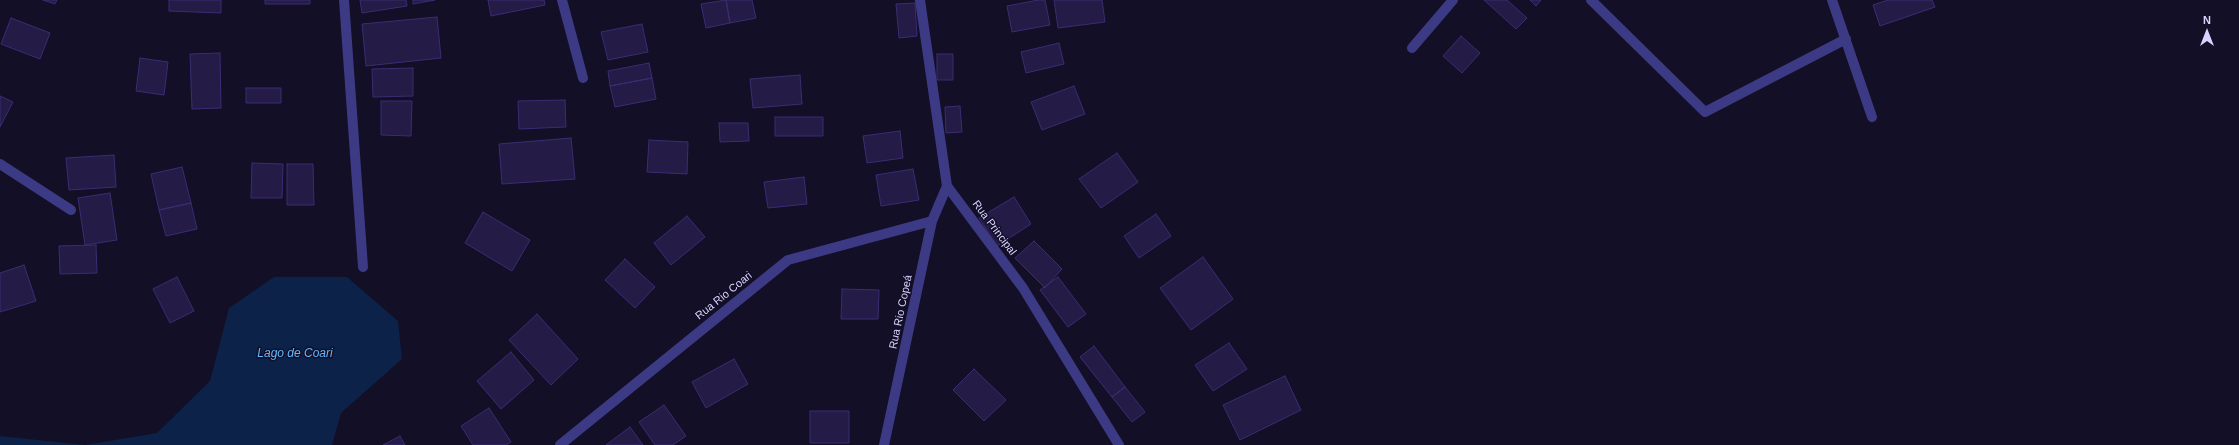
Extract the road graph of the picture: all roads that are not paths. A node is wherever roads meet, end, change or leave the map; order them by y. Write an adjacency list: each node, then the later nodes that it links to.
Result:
1 (344, 0): 15 (street)
2 (562, 0): 9 (street)
3 (920, 0): 12 (street, Rua Principal)
4 (1453, 0): 8 (street)
5 (1591, 0): 7 (street)
6 (1832, 0): 7 (street)
7 (1846, 39): 10 (street)
8 (1412, 48)
9 (583, 78)
10 (1872, 117)
11 (0, 164): 13 (street)
12 (947, 186): 14 (street, Rua Rio Copeá); 18 (street, Rua Principal)
13 (71, 210)
14 (932, 221): 16 (street, Rua Rio Coari); 17 (street, Rua Rio Copeá)
15 (363, 267)
16 (560, 445)
17 (884, 445)
18 (1119, 445)

